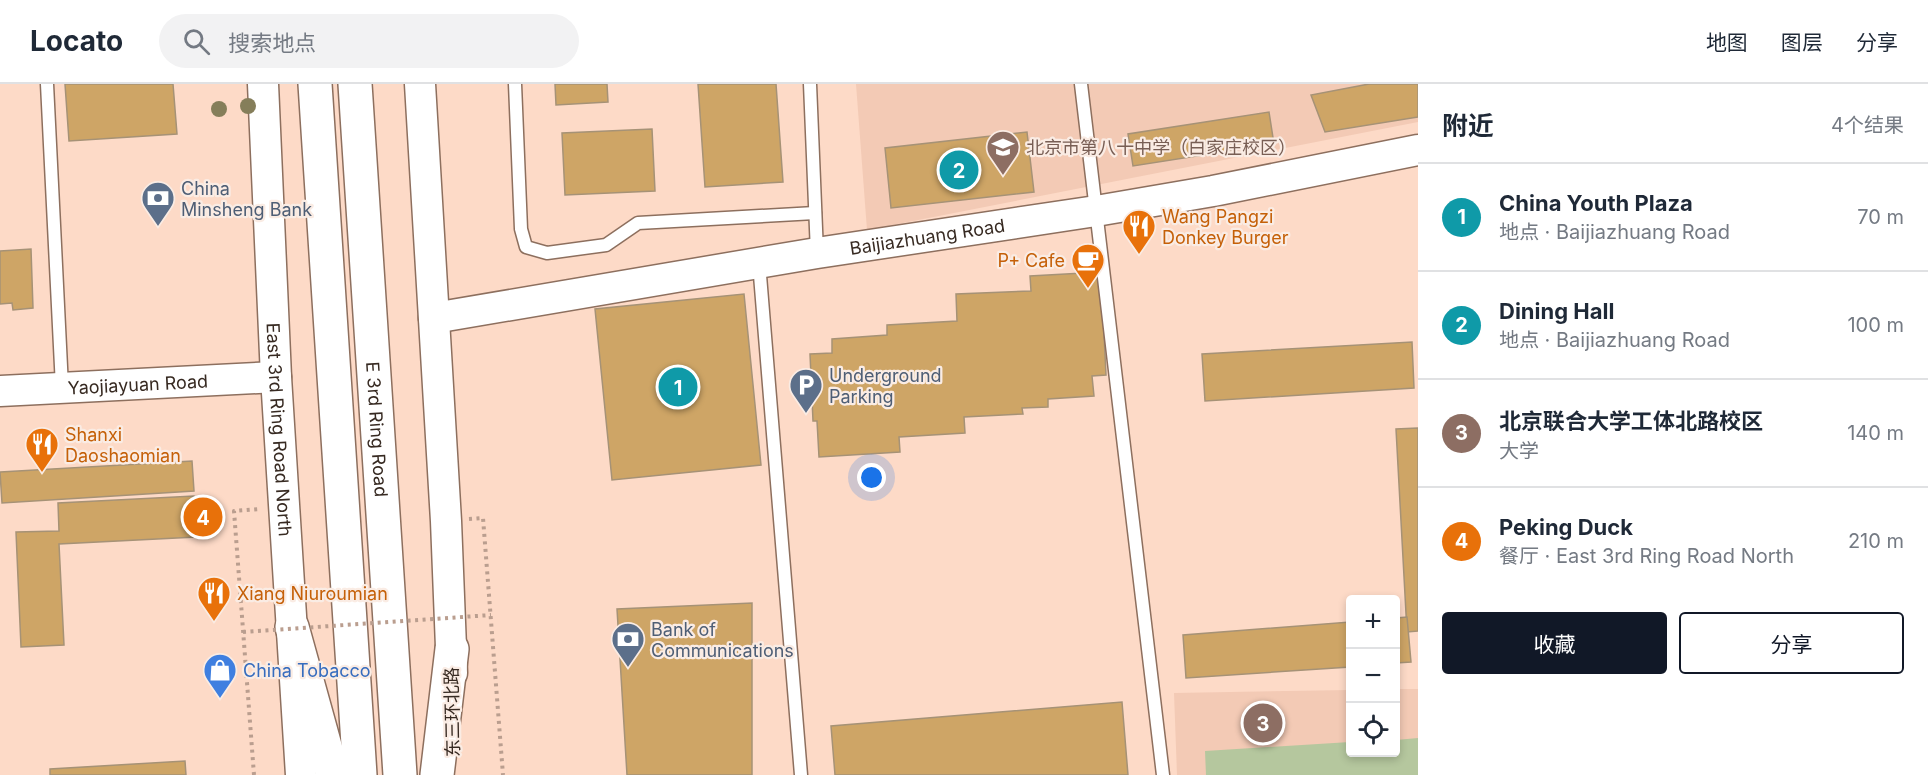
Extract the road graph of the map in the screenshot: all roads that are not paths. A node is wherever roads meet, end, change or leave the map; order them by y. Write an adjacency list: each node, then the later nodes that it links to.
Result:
1 (47, 84): 16 (lane)
2 (263, 84): 15 (street, East 3rd Ring Road North)
3 (315, 84): 22 (highway)
4 (355, 84): 23 (highway, E 3rd Ring Road)
5 (420, 84): 14 (street)
6 (515, 84): 11 (lane)
7 (810, 84): 11 (lane)
8 (1081, 84): 10 (lane)
9 (1418, 150): 10 (street, Baijiazhuang Road)
10 (1096, 211): 12 (street, Baijiazhuang Road); 27 (lane)
11 (815, 213): 12 (lane)
12 (817, 253): 13 (street, Baijiazhuang Road)
13 (759, 263): 14 (street, Baijiazhuang Road); 26 (lane)
14 (434, 318): 19 (street)
15 (276, 377): 16 (street, Yaojiayuan Road); 18 (street, East 3rd Ring Road North)
16 (62, 388): 17 (street, Yaojiayuan Road)
17 (0, 391)
18 (292, 627): 20 (street, East 3rd Ring Road North); 21 (highway)
19 (452, 649): 24 (highway); 25 (street, 东三环北路)
20 (301, 775)
21 (333, 775)
22 (360, 775)
23 (400, 775)
24 (437, 775)
25 (453, 775)
26 (801, 775)
27 (1164, 775)

